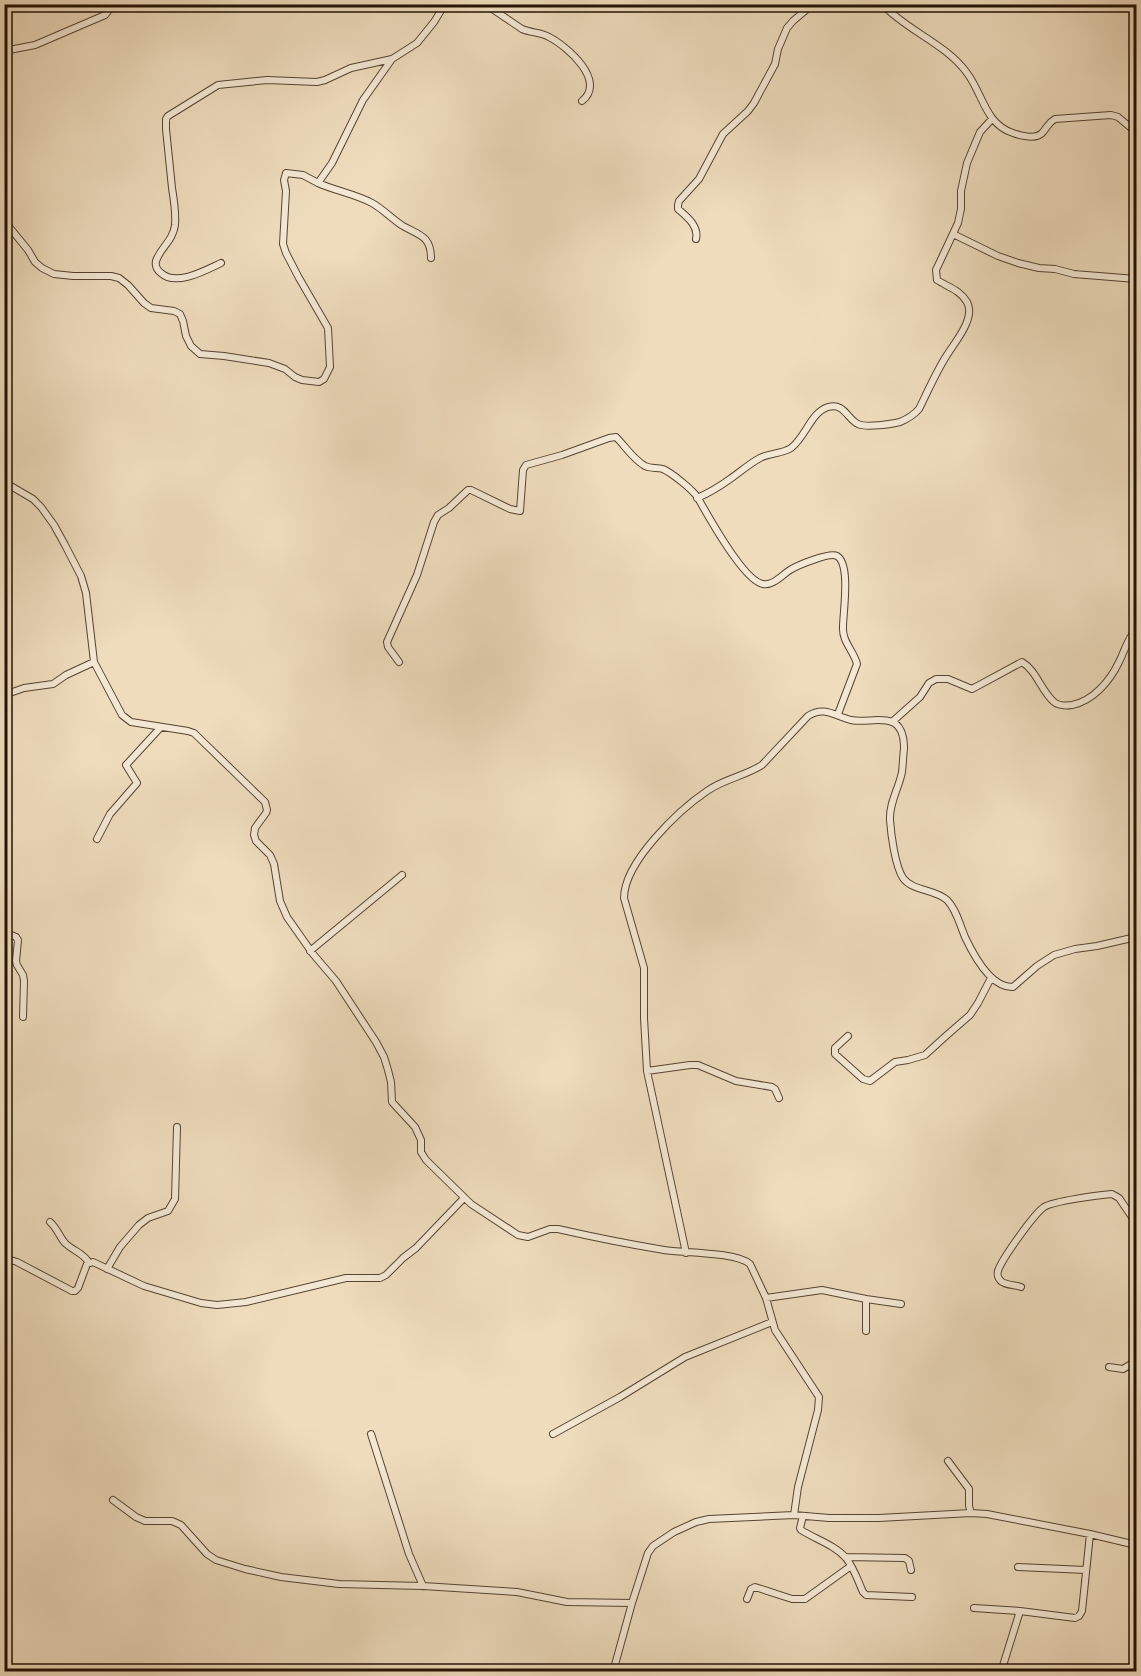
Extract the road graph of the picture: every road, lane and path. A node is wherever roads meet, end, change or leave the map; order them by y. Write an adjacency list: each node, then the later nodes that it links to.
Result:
1 (114, 4): 6 (street)
2 (446, 4): 7 (street)
3 (485, 4): 8 (street)
4 (813, 4): 14 (street)
5 (882, 4): 9 (street)
6 (4, 52)
7 (392, 59): 11 (street); 16 (street)
8 (582, 101)
9 (992, 119): 10 (street); 13 (street)
10 (1137, 132)
11 (318, 183): 12 (street); 15 (street)
12 (4, 218)
13 (953, 234): 17 (street); 19 (street)
14 (696, 239)
15 (431, 258)
16 (221, 263)
17 (1137, 279)
18 (4, 482): 21 (street)
19 (697, 498): 22 (street); 24 (street)
20 (1137, 629): 25 (street)
21 (94, 662): 23 (street); 26 (street)
22 (399, 662)
23 (4, 695)
24 (838, 714): 25 (street); 35 (street)
25 (892, 722): 32 (street)
26 (161, 727): 27 (street); 31 (street)
27 (97, 838)
28 (402, 875): 31 (street)
29 (4, 932): 33 (street)
30 (1137, 937): 32 (street)
31 (310, 951): 38 (street)
32 (992, 978): 34 (street)
33 (23, 1017)
34 (848, 1035)
35 (647, 1071): 36 (street); 41 (street)
36 (779, 1098)
37 (177, 1127): 44 (street)
38 (464, 1198): 41 (street); 44 (street)
39 (50, 1222): 43 (street)
40 (1137, 1223): 45 (street)
41 (686, 1253): 46 (street)
42 (4, 1258): 43 (street)
43 (89, 1263): 44 (street)
44 (107, 1269)
45 (1021, 1287)
46 (766, 1298): 47 (street); 49 (street)
47 (866, 1299): 48 (street); 50 (street)
48 (901, 1304)
49 (772, 1322): 54 (street); 58 (street)
50 (866, 1331)
51 (1137, 1361): 52 (street)
52 (1109, 1367)
53 (371, 1434): 67 (street)
54 (553, 1434)
55 (948, 1461): 57 (street)
56 (113, 1500): 67 (street)
57 (971, 1513): 59 (street); 60 (street)
58 (794, 1515): 59 (street); 70 (street)
59 (803, 1516): 62 (street)
60 (1090, 1534): 61 (street); 66 (street)
61 (1137, 1545)
62 (845, 1557): 63 (street); 65 (street)
63 (852, 1566): 68 (street); 69 (street)
64 (1018, 1567): 66 (street)
65 (911, 1570)
66 (1086, 1570): 72 (street)
67 (423, 1586): 70 (street)
68 (912, 1597)
69 (747, 1599)
70 (632, 1604): 75 (street)
71 (974, 1608): 72 (street)
72 (1020, 1611): 76 (street)
73 (4, 1662): 74 (street)
74 (9, 1671)
75 (613, 1671)
76 (1001, 1671)

